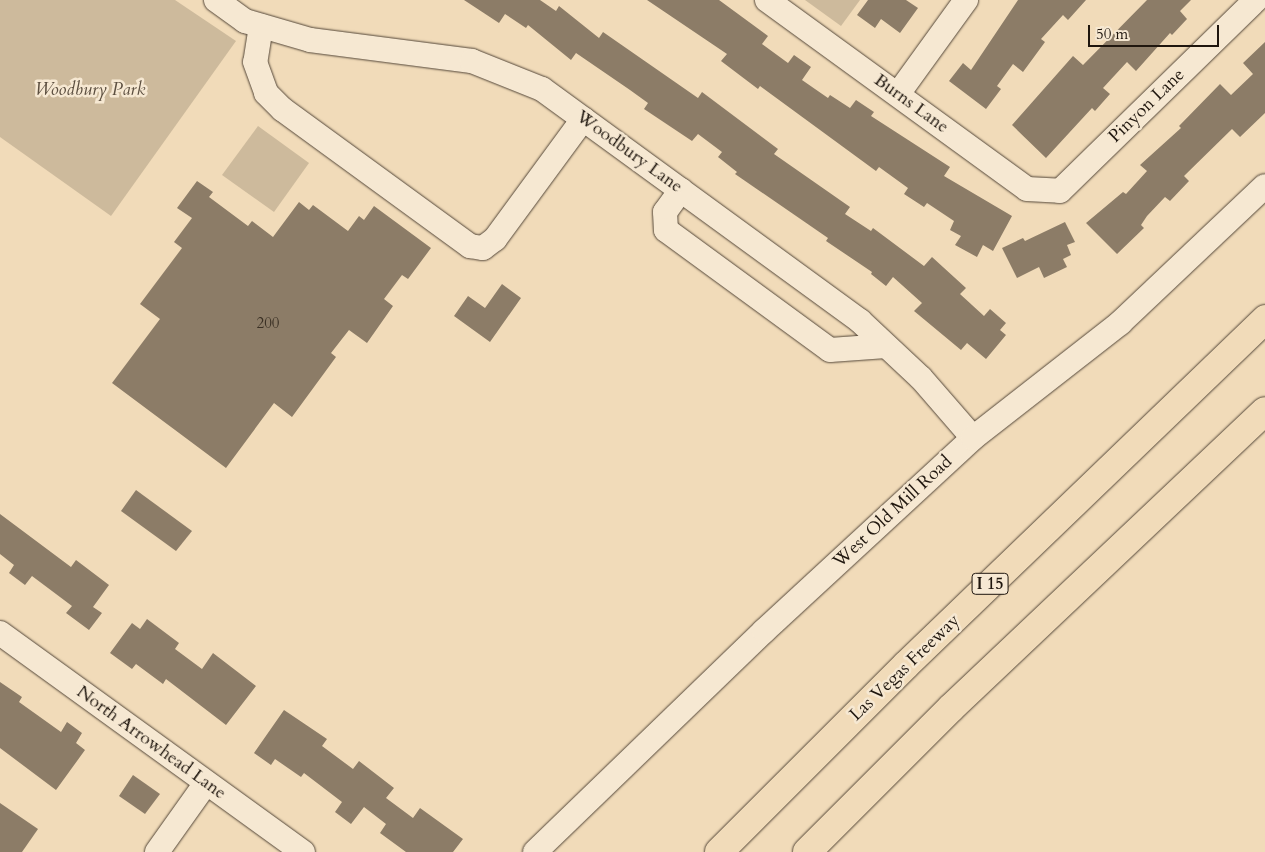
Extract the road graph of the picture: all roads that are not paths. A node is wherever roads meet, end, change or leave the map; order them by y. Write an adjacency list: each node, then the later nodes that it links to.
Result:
1 (216, 0): 5 (street, Woodbury Lane)
2 (767, 0): 6 (street, Burns Lane)
3 (966, 0): 6 (street)
4 (1256, 0): 10 (street, Pinyon Lane)
5 (261, 26): 7 (street, Woodbury Lane); 7 (street)
6 (898, 94): 10 (street, Burns Lane)
7 (582, 119): 9 (street, Woodbury Lane)
8 (1265, 186): 14 (street, West Old Mill Road)
9 (681, 190): 12 (street, Woodbury Lane); 12 (street)
10 (1060, 191)
11 (1265, 320): 20 (highway, Las Vegas Freeway / I 15)
12 (886, 346): 14 (street, Woodbury Lane)
13 (1265, 411): 21 (highway)
14 (973, 438): 19 (street, West Old Mill Road)
15 (0, 633): 16 (street, North Arrowhead Lane)
16 (206, 783): 17 (street); 18 (street, North Arrowhead Lane)
17 (157, 852)
18 (303, 852)
19 (535, 852)
20 (719, 852)
21 (807, 852)

